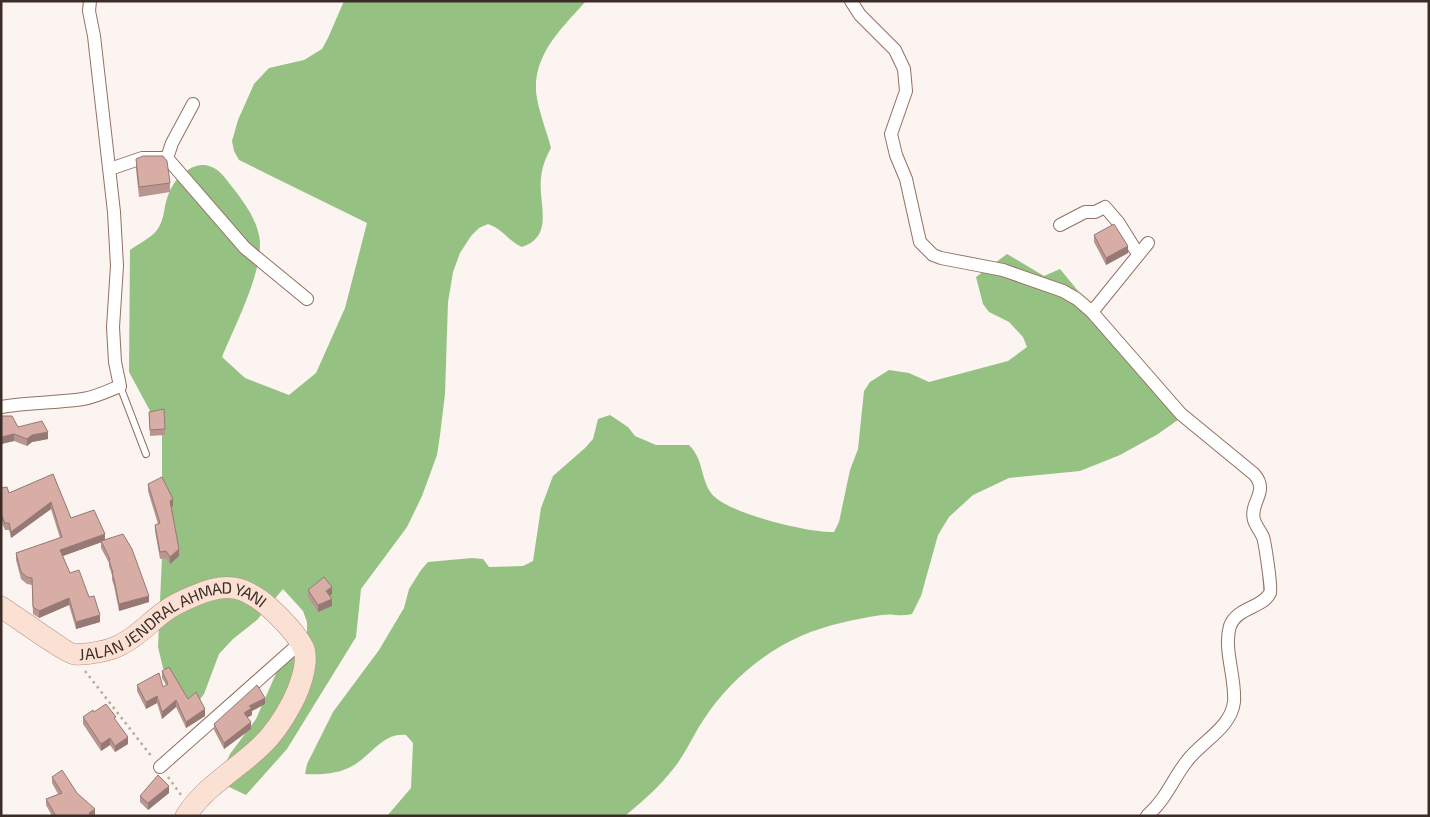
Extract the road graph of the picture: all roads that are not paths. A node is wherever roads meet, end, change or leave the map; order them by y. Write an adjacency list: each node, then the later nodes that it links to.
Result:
1 (90, 1): 5 (street)
2 (851, 1): 10 (street)
3 (193, 104): 4 (street)
4 (167, 158): 5 (street); 9 (street)
5 (110, 170): 11 (street)
6 (1060, 225): 8 (street)
7 (1148, 243): 8 (street)
8 (1138, 254): 10 (street)
9 (307, 299)
10 (1092, 312): 18 (street)
11 (120, 386): 12 (street); 13 (lane)
12 (1, 408)
13 (146, 454)
14 (1, 607): 15 (main road, JALAN JENDRAL AHMAD YANI)
15 (300, 642): 16 (street); 17 (main road)
16 (160, 767)
17 (189, 812)
18 (1147, 816)

